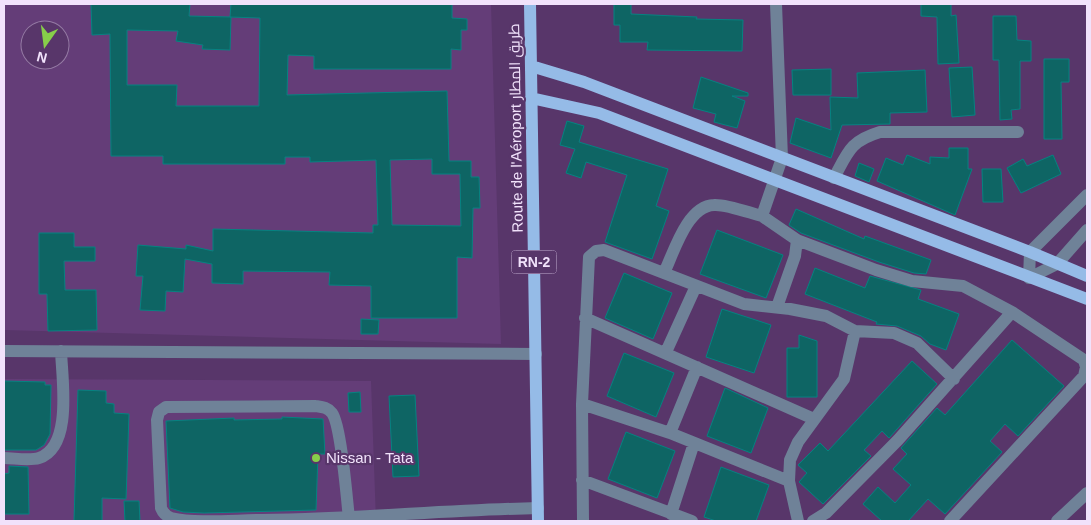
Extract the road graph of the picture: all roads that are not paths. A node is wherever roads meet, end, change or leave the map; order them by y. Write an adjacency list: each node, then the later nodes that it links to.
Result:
1 (530, 4): 3 (main road, Route de l'Aéroport طريق المطار / RN-2)
2 (776, 4): 6 (street)
3 (531, 66): 4 (main road, Route de l'Aéroport طريق المطار / RN-2); 6 (main road)
4 (532, 98): 8 (main road); 27 (main road, Route de l'Aéroport طريق المطار / RN-2)
5 (1018, 132): 7 (street)
6 (782, 158): 7 (main road); 8 (street)
7 (834, 178): 13 (main road)
8 (776, 180): 10 (street); 17 (main road)
9 (1087, 195): 13 (street)
10 (762, 216): 12 (street); 15 (street)
11 (1087, 230): 14 (street)
12 (797, 240): 20 (street); 21 (street)
13 (1030, 252): 14 (main road); 17 (street)
14 (1057, 264): 16 (main road); 17 (street)
15 (664, 273): 18 (street); 22 (street)
16 (1087, 276)
17 (1029, 278): 19 (main road)
18 (696, 286): 20 (street); 26 (street)
19 (1087, 299)
20 (777, 307): 23 (street)
21 (1012, 312): 29 (street); 46 (street)
22 (585, 318): 26 (street); 30 (street)
23 (855, 331): 29 (street); 31 (street)
24 (4, 351): 25 (street)
25 (62, 351): 27 (street); 34 (street)
26 (666, 352): 28 (street)
27 (536, 354): 38 (main road, Route de l'Aéroport طريق المطار / RN-2)
28 (697, 366): 31 (street); 32 (street)
29 (954, 379): 45 (street)
30 (582, 404): 32 (street); 35 (street)
31 (814, 418): 36 (street)
32 (670, 433): 33 (street)
33 (694, 443): 36 (street); 39 (street)
34 (4, 458)
35 (582, 480): 39 (street); 42 (street)
36 (789, 481): 44 (street)
37 (1087, 493): 47 (street)
38 (538, 508): 40 (street); 41 (main road, Route de l'Aéroport طريق المطار / RN-2)
39 (671, 514): 43 (street)
40 (349, 520): 40 (street)
41 (538, 521)
42 (583, 521)
43 (692, 521)
44 (798, 521)
45 (813, 521)
46 (950, 521)
47 (1057, 521)

